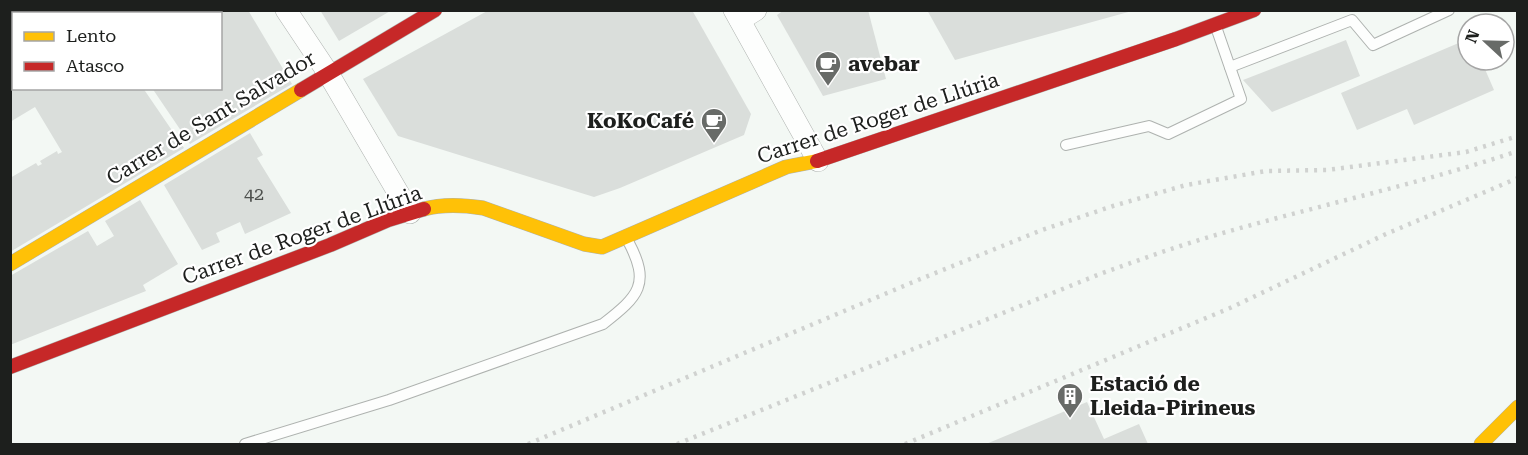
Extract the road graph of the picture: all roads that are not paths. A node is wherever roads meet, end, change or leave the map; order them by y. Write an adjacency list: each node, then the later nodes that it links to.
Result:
1 (286, 10): 8 (street)
2 (435, 10): 8 (street, Carrer de Sant Salvador)
3 (1254, 10): 6 (street, Carrer de Roger de Llúria)
4 (1449, 10): 7 (lane)
5 (743, 14): 10 (street)
6 (1211, 18): 7 (lane); 10 (street, Carrer de Roger de Llúria)
7 (1230, 67): 9 (lane)
8 (328, 73): 11 (street); 13 (street, Carrer de Sant Salvador)
9 (1066, 145)
10 (818, 161): 12 (street, Carrer de Roger de Llúria)
11 (410, 213): 12 (street, Carrer de Roger de Llúria); 14 (street, Carrer de Roger de Llúria)
12 (626, 238): 17 (lane)
13 (10, 264)
14 (10, 367)
15 (1518, 407): 18 (street)
16 (1509, 434): 18 (street)
17 (245, 444)
18 (1482, 444)

